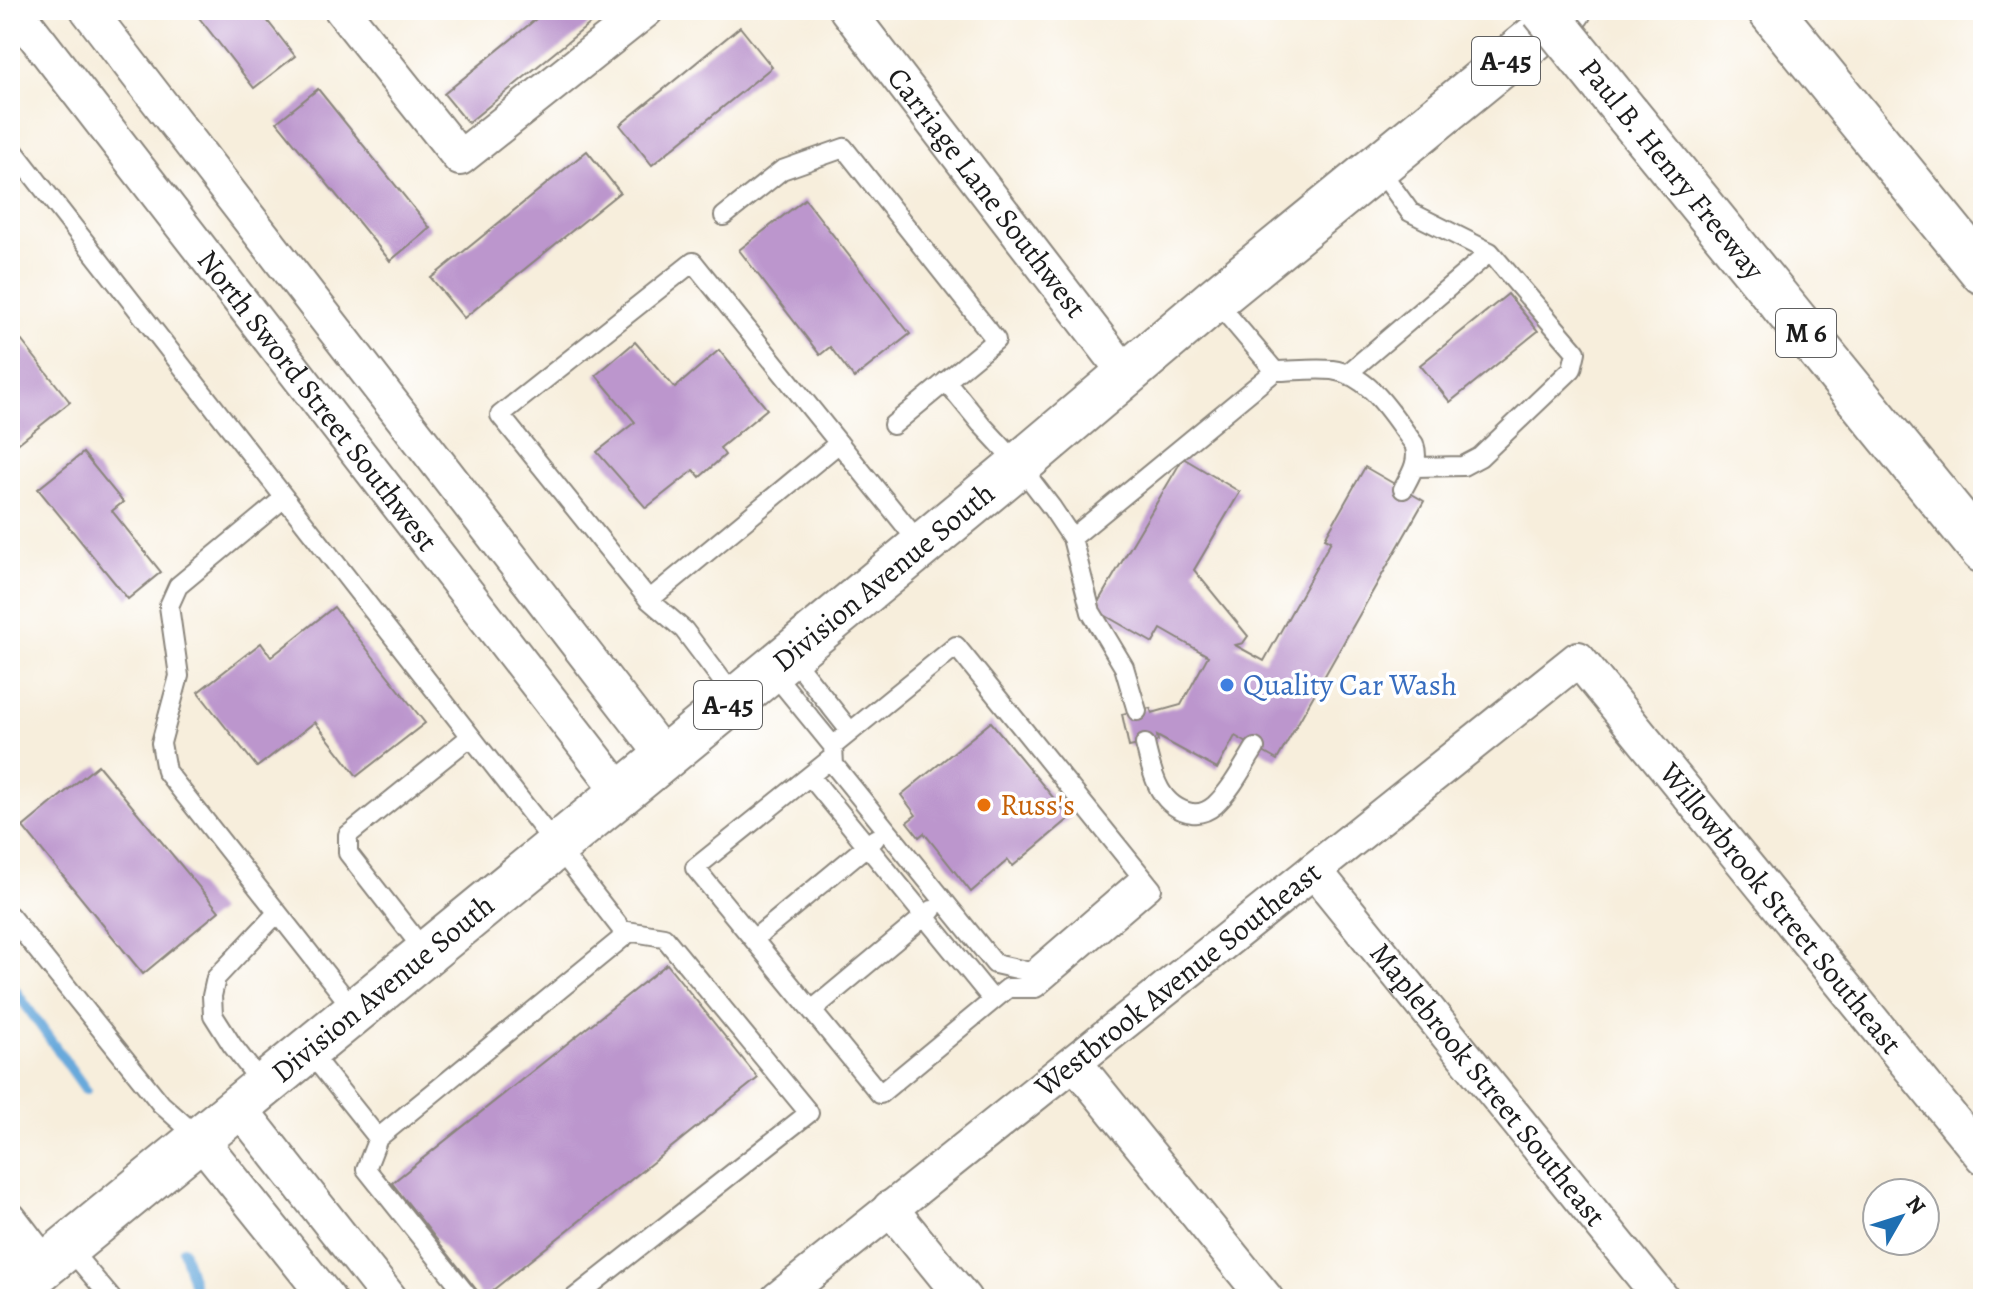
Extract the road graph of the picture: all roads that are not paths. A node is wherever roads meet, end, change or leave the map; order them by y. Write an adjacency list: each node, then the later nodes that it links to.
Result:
1 (15, 10): 40 (street, North Sword Street Southwest)
2 (88, 10): 38 (street, North Sword Street Southwest)
3 (342, 10): 4 (street)
4 (646, 10)
5 (847, 10): 17 (street, Carriage Lane Southwest)
6 (1543, 10): 27 (main road, Paul B. Henry Freeway / M 6, bridge)
7 (1569, 10): 10 (main road, Division Avenue South / A-45)
8 (1770, 10): 13 (main road)
9 (10, 146): 24 (lane)
10 (1377, 166): 12 (lane); 14 (main road, Division Avenue South / A-45)
11 (724, 216): 18 (lane)
12 (1490, 252): 16 (lane); 22 (lane)
13 (1983, 272)
14 (1214, 300): 15 (lane); 17 (main road, Division Avenue South / A-45)
15 (1275, 371): 16 (lane); 25 (lane)
16 (1347, 374): 22 (lane)
17 (1127, 375): 21 (main road, Division Avenue South / A-45)
18 (946, 381): 19 (lane); 21 (lane)
19 (893, 425)
20 (839, 443): 26 (lane); 28 (lane); 28 (lane)
21 (1019, 465): 25 (lane); 26 (main road, Division Avenue South / A-45)
22 (1415, 467): 23 (lane)
23 (1403, 489)
24 (284, 498): 34 (lane); 47 (lane)
25 (1072, 538): 32 (lane)
26 (921, 545): 30 (main road, Division Avenue South / A-45)
27 (1983, 551)
28 (649, 600): 31 (lane)
29 (1578, 659): 44 (street, Westbrook Avenue Southeast); 61 (street, Willowbrook Street Southeast)
30 (780, 662): 31 (main road, Division Avenue South / A-45); 33 (lane); 37 (lane)
31 (736, 699): 38 (main road, Division Avenue South / A-45)
32 (1137, 711)
33 (850, 731): 37 (lane); 45 (lane)
34 (470, 737): 42 (lane); 52 (lane)
35 (1145, 744): 36 (lane)
36 (1255, 748)
37 (833, 751): 39 (lane); 41 (lane)
38 (664, 756): 40 (main road, Division Avenue South / A-45)
39 (810, 776): 43 (lane); 51 (lane)
40 (621, 792): 42 (main road, Division Avenue South / A-45)
41 (886, 829): 43 (lane); 46 (lane)
42 (556, 845): 50 (lane); 52 (main road, Division Avenue South / A-45)
43 (867, 845): 49 (lane); 51 (lane)
44 (1314, 870): 57 (street, Westbrook Avenue Southeast); 74 (street, Maplebrook Street Southeast)
45 (1141, 876): 46 (lane); 53 (lane)
46 (944, 900): 49 (lane)
47 (277, 913): 55 (lane); 58 (lane)
48 (10, 916): 59 (lane)
49 (924, 917): 53 (lane); 54 (lane)
50 (621, 930): 60 (lane); 70 (lane)
51 (754, 939): 54 (lane)
52 (426, 953): 55 (main road, Division Avenue South / A-45)
53 (993, 1000): 54 (lane)
54 (812, 1010)
55 (355, 1011): 56 (main road, Division Avenue South / A-45)
56 (307, 1049): 58 (main road, Division Avenue South / A-45); 60 (lane)
57 (1075, 1063): 62 (street, Westbrook Avenue Southeast); 73 (street)
58 (250, 1096): 59 (main road, Division Avenue South / A-45); 68 (street)
59 (199, 1138): 64 (main road, Division Avenue South / A-45); 67 (street)
60 (378, 1138): 69 (lane)
61 (1983, 1157)
62 (890, 1208): 71 (street, Westbrook Avenue Southeast); 72 (street)
63 (10, 1220): 64 (street)
64 (56, 1256): 65 (main road, Division Avenue South / A-45); 66 (lane)
65 (10, 1294)
66 (112, 1299)
67 (328, 1299)
68 (390, 1299)
69 (470, 1299)
70 (573, 1299)
71 (778, 1299)
72 (964, 1299)
73 (1266, 1299)
74 (1662, 1299)

